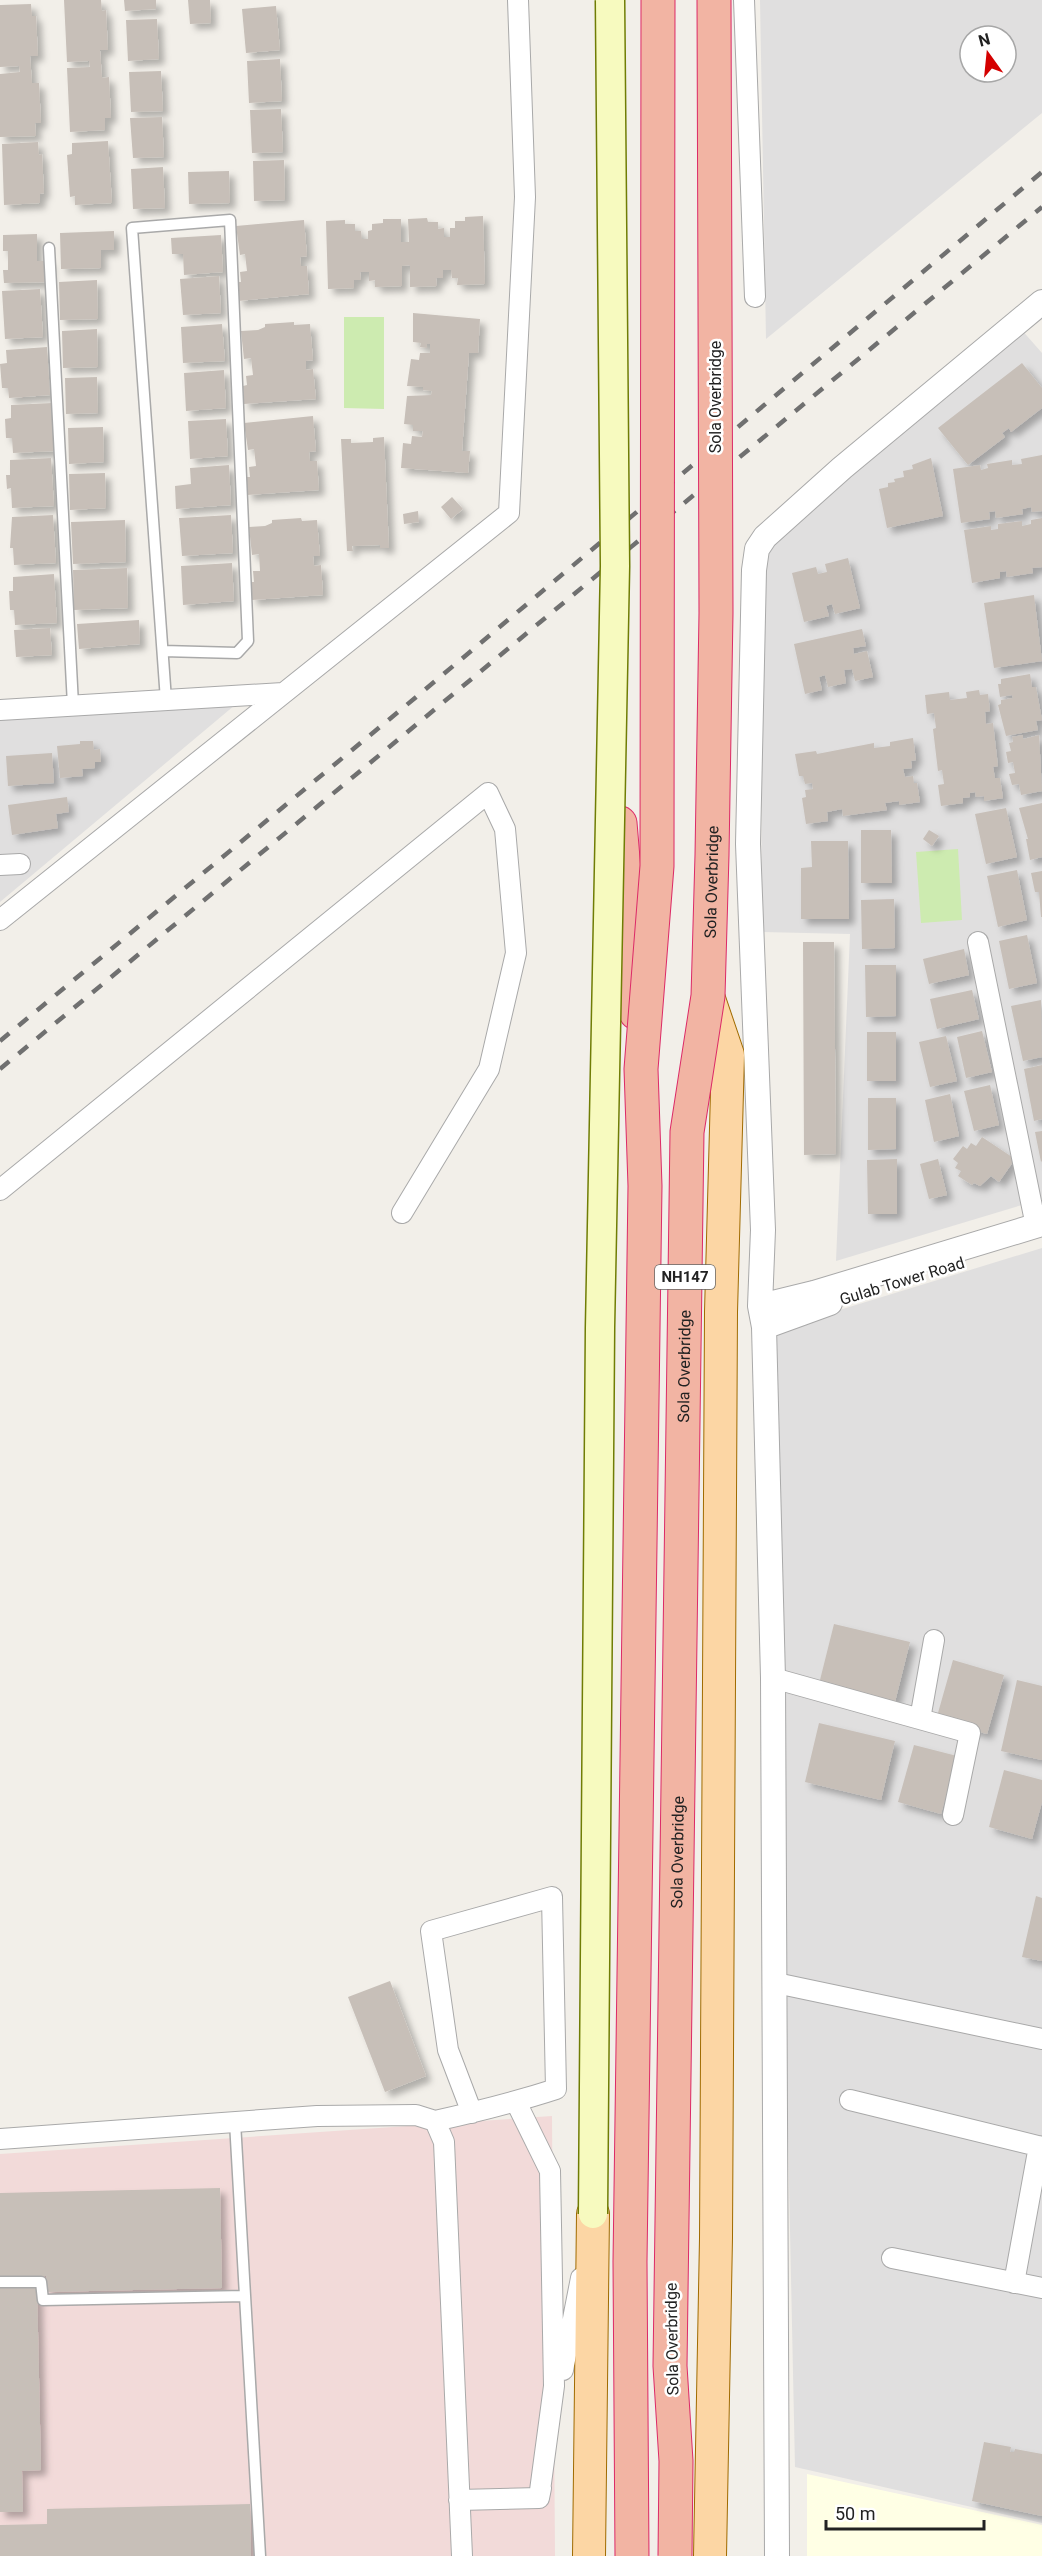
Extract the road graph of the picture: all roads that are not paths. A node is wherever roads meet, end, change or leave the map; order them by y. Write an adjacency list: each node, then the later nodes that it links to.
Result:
1 (518, 0): 10 (street)
2 (610, 0): 15 (main road, bridge)
3 (658, 0): 21 (highway, NH147, bridge)
4 (714, 0): 20 (highway, Sola Overbridge / NH147, bridge)
5 (744, 0): 7 (street)
6 (49, 248): 13 (lane)
7 (754, 297)
8 (1042, 302): 25 (street)
9 (163, 651): 9 (lane); 12 (lane)
10 (283, 693): 12 (street); 18 (street)
11 (0, 696): 14 (lane)
12 (166, 700): 13 (street)
13 (73, 705): 14 (street)
14 (0, 710)
15 (611, 727): 21 (highway, bridge); 39 (main road, bridge)
16 (20, 864): 17 (street)
17 (0, 865)
18 (0, 920)
19 (978, 942): 24 (street)
20 (708, 996): 51 (highway, Sola Overbridge / NH147, bridge); 52 (main road)
21 (641, 1069): 50 (highway, NH147, bridge)
22 (0, 1190): 23 (street)
23 (402, 1213)
24 (1040, 1230): 25 (street, Gulab Tower Road)
25 (762, 1316): 27 (street)
26 (934, 1640): 28 (street)
27 (773, 1678): 28 (street); 30 (street)
28 (920, 1719): 29 (street)
29 (953, 1815)
30 (776, 1983): 31 (street); 53 (street)
31 (1042, 2039)
32 (850, 2100): 38 (street)
33 (516, 2102): 34 (street); 34 (street); 45 (street)
34 (472, 2113): 35 (street)
35 (435, 2121): 36 (street); 46 (street)
36 (235, 2122): 37 (street); 44 (lane)
37 (0, 2139)
38 (1040, 2147): 42 (street)
39 (594, 2214): 45 (street); 49 (main road)
40 (892, 2258): 42 (street)
41 (0, 2282): 44 (lane)
42 (1014, 2283): 43 (street)
43 (1042, 2288)
44 (245, 2296): 47 (lane)
45 (539, 2498): 46 (street)
46 (459, 2500): 48 (street)
47 (260, 2556)
48 (462, 2556)
49 (589, 2556)
50 (632, 2556)
51 (675, 2556)
52 (710, 2556)
53 (777, 2556)

